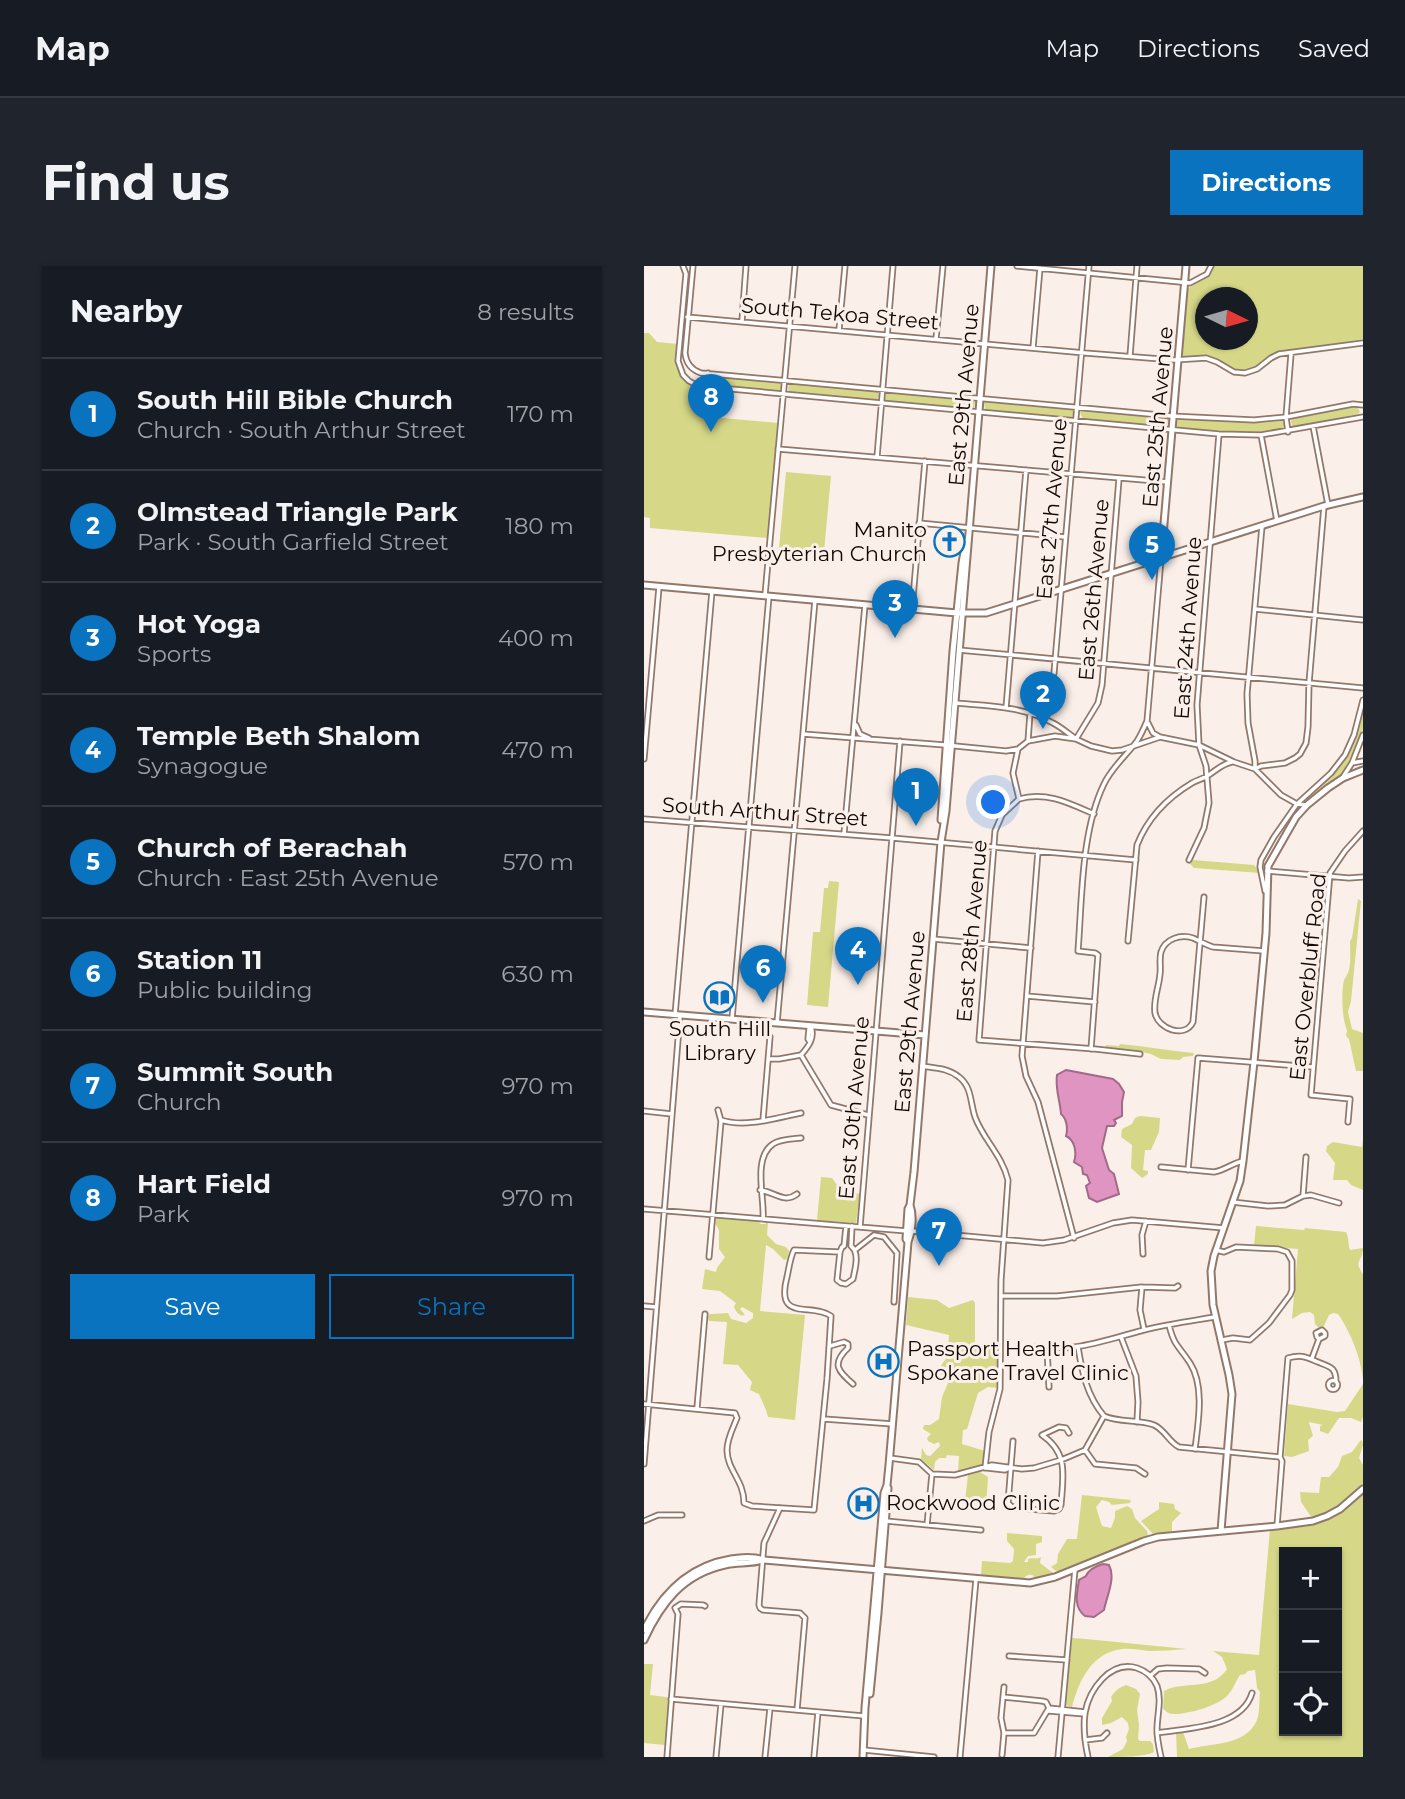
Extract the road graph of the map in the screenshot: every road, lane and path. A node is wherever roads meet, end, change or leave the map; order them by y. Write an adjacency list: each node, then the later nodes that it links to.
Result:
1 (685, 266): 18 (street)
2 (693, 266): 19 (street)
3 (746, 266): 20 (street)
4 (795, 266): 21 (street)
5 (845, 266): 22 (street)
6 (894, 266): 23 (street)
7 (943, 266): 24 (street)
8 (991, 266): 26 (main road, East 29th Avenue)
9 (1017, 266): 14 (street)
10 (1089, 266): 15 (street, East 27th Avenue)
11 (1138, 266): 16 (street)
12 (1186, 266): 17 (main road, East 25th Avenue)
13 (1211, 266): 17 (street)
14 (1040, 267): 15 (street); 27 (street)
15 (1089, 273): 16 (street); 28 (street, East 27th Avenue)
16 (1136, 278): 17 (street); 30 (street)
17 (1185, 283): 31 (main road, East 25th Avenue)
18 (682, 316): 19 (street, South Tekoa Street); 34 (street)
19 (688, 317): 20 (street, South Tekoa Street); 32 (street)
20 (742, 321): 21 (street, South Tekoa Street)
21 (790, 326): 22 (street, South Tekoa Street); 33 (street)
22 (839, 330): 23 (street, South Tekoa Street)
23 (887, 334): 24 (street, South Tekoa Street); 35 (street)
24 (936, 338): 26 (street, South Tekoa Street)
25 (1363, 342): 29 (street, South Tekoa Street)
26 (985, 343): 27 (street, South Tekoa Street); 37 (main road, East 29th Avenue)
27 (1033, 348): 28 (street, South Tekoa Street)
28 (1082, 353): 30 (street, South Tekoa Street); 40 (street, East 27th Avenue)
29 (1291, 354): 31 (street, South Tekoa Street); 43 (street)
30 (1130, 356): 31 (street, South Tekoa Street)
31 (1178, 359): 42 (main road, East 25th Avenue)
32 (708, 373): 33 (street); 34 (street)
33 (785, 380): 35 (street); 36 (street)
34 (706, 387): 36 (street)
35 (883, 389): 37 (street); 38 (street)
36 (783, 394): 38 (street); 51 (street)
37 (980, 398): 40 (street); 41 (main road, East 29th Avenue)
38 (881, 403): 41 (street); 52 (street)
39 (1363, 405): 43 (street)
40 (1077, 407): 42 (street); 45 (street, East 27th Avenue)
41 (978, 412): 45 (street); 54 (main road, East 29th Avenue)
42 (1174, 416): 43 (street); 47 (main road, East 25th Avenue)
43 (1286, 417): 48 (street)
44 (1363, 417): 46 (street)
45 (1076, 420): 47 (street); 56 (street, East 27th Avenue)
46 (1313, 426): 48 (street); 60 (street)
47 (1172, 429): 49 (street); 58 (main road, East 25th Avenue)
48 (1289, 432): 50 (street)
49 (1219, 434): 50 (street); 67 (street, East 24th Avenue)
50 (1261, 435): 61 (street)
51 (778, 449): 52 (street); 74 (street)
52 (877, 457): 53 (street)
53 (925, 461): 54 (street); 62 (street)
54 (974, 466): 55 (street); 64 (main road, East 29th Avenue)
55 (1026, 470): 56 (street); 65 (street)
56 (1071, 474): 57 (street); 66 (street, East 27th Avenue)
57 (1119, 478): 58 (street); 69 (street, East 26th Avenue)
58 (1168, 482): 68 (main road, East 25th Avenue)
59 (1363, 497): 60 (main road)
60 (1326, 506): 61 (main road); 81 (street)
61 (1277, 522): 63 (main road)
62 (919, 523): 64 (street); 78 (street)
63 (1262, 526): 67 (main road); 79 (street)
64 (969, 528): 65 (street); 80 (main road, East 29th Avenue)
65 (1021, 533): 66 (street); 76 (street)
66 (1065, 537): 72 (street, East 27th Avenue)
67 (1209, 542): 68 (main road); 88 (street, East 24th Avenue)
68 (1161, 559): 69 (main road); 87 (street, East 25th Avenue)
69 (1111, 573): 72 (main road); 86 (street, East 26th Avenue)
70 (644, 585): 71 (main road)
71 (659, 587): 73 (main road); 110 (street)
72 (1060, 589): 76 (main road); 85 (street, East 27th Avenue)
73 (712, 591): 74 (main road); 123 (street)
74 (767, 596): 75 (main road); 124 (street)
75 (815, 600): 77 (main road); 98 (street)
76 (1015, 604): 80 (main road); 84 (street)
77 (865, 605): 78 (main road); 96 (street)
78 (912, 609): 80 (main road)
79 (1255, 609): 81 (street); 89 (street)
80 (959, 613): 83 (main road, East 29th Avenue); 106 (main road, East 29th Avenue)
81 (1315, 615): 82 (street); 90 (street)
82 (1363, 620)
83 (959, 650): 84 (street); 93 (main road, East 29th Avenue)
84 (1010, 655): 85 (street); 94 (street)
85 (1055, 659): 86 (street); 95 (street, East 27th Avenue)
86 (1104, 664): 87 (street); 103 (street, East 26th Avenue)
87 (1152, 668): 88 (street); 97 (street, East 25th Avenue)
88 (1199, 672): 89 (street); 107 (street, East 24th Avenue)
89 (1249, 677): 90 (street); 114 (street)
90 (1308, 683): 91 (street); 114 (street)
91 (1363, 688)
92 (1363, 700): 119 (street)
93 (955, 703): 94 (street); 106 (main road, East 29th Avenue)
94 (1006, 708): 95 (street)
95 (1030, 713): 103 (street); 105 (street)
96 (855, 716): 101 (street); 102 (street)
97 (1147, 721): 100 (street); 108 (street, East 25th Avenue)
98 (803, 734): 101 (street); 125 (street)
99 (1363, 735): 113 (street)
100 (1160, 737): 107 (street); 108 (street)
101 (852, 738): 102 (street); 127 (street)
102 (871, 739): 104 (street)
103 (1076, 739): 105 (street); 108 (street)
104 (900, 741): 106 (street); 128 (street, East 30th Avenue)
105 (1028, 741): 109 (street)
106 (948, 745): 109 (street); 129 (main road, East 29th Avenue)
107 (1199, 745): 112 (street); 116 (street, East 24th Avenue)
108 (1132, 747): 121 (street)
109 (1018, 749): 118 (street)
110 (644, 759)
111 (1363, 761): 113 (street)
112 (1234, 762): 114 (street); 116 (street)
113 (1352, 763): 117 (street)
114 (1255, 769): 119 (street)
115 (1363, 770): 117 (main road)
116 (1207, 776): 133 (street); 134 (street, East 24th Avenue)
117 (1343, 778): 120 (main road)
118 (1019, 799): 121 (street); 130 (street, East 28th Avenue)
119 (1297, 804): 120 (street); 139 (street)
120 (1307, 805): 135 (main road)
121 (1094, 814): 132 (street)
122 (644, 819): 123 (street, South Arthur Street)
123 (692, 823): 124 (street, South Arthur Street); 149 (street)
124 (748, 827): 125 (street, South Arthur Street); 150 (street)
125 (795, 831): 127 (street, South Arthur Street); 151 (street)
126 (1363, 831): 136 (street, East Overbluff Road)
127 (844, 834): 128 (street, South Arthur Street)
128 (892, 838): 129 (street, South Arthur Street); 153 (street, East 30th Avenue)
129 (941, 842): 130 (street, South Arthur Street); 140 (main road, East 29th Avenue)
130 (994, 847): 131 (street, South Arthur Street); 143 (street, East 28th Avenue)
131 (1038, 851): 132 (street, South Arthur Street); 144 (street)
132 (1086, 856): 133 (street, South Arthur Street); 147 (street)
133 (1136, 860): 141 (street)
134 (1189, 860)
135 (1267, 871): 136 (street); 139 (main road)
136 (1330, 876): 137 (street); 163 (street, East Overbluff Road)
137 (1363, 877)
138 (1204, 897): 142 (street)
139 (1267, 899): 145 (main road)
140 (933, 939): 143 (street); 154 (main road, East 29th Avenue)
141 (1128, 942)
142 (1200, 942): 142 (street); 145 (street)
143 (986, 943): 144 (street); 156 (street, East 28th Avenue)
144 (1031, 948): 146 (street)
145 (1264, 951): 161 (main road)
146 (1026, 996): 147 (street); 156 (street)
147 (1095, 1002): 157 (street)
148 (644, 1012): 149 (main road)
149 (678, 1015): 150 (main road); 167 (street)
150 (732, 1020): 151 (main road)
151 (777, 1024): 152 (main road)
152 (811, 1027): 153 (main road); 159 (street)
153 (876, 1031): 154 (main road); 168 (street, East 30th Avenue)
154 (925, 1035): 162 (main road, East 29th Avenue)
155 (771, 1037): 160 (street)
156 (1023, 1044): 157 (street); 192 (street)
157 (1091, 1049): 158 (street)
158 (1140, 1054)
159 (801, 1055): 160 (street); 168 (street)
160 (769, 1059): 170 (street)
161 (1254, 1062): 163 (street); 174 (main road); 176 (street)
162 (922, 1066): 191 (main road, East 29th Avenue); 193 (street)
163 (1313, 1067): 171 (street, East Overbluff Road)
164 (718, 1110): 169 (street)
165 (644, 1111): 167 (street)
166 (801, 1113): 170 (street)
167 (672, 1114): 183 (street)
168 (868, 1115): 189 (street, East 30th Avenue)
169 (722, 1120): 170 (street); 184 (street)
170 (763, 1120)
171 (1348, 1122)
172 (801, 1138): 177 (street)
173 (1306, 1157): 179 (street)
174 (1243, 1161): 176 (street); 180 (main road)
175 (1161, 1167): 176 (street)
176 (1188, 1170)
177 (760, 1190): 178 (street); 185 (street)
178 (797, 1194)
179 (1303, 1196): 180 (street); 181 (street)
180 (1232, 1202): 190 (main road)
181 (1339, 1203)
182 (644, 1209): 183 (street)
183 (664, 1211): 184 (street); 206 (street)
184 (713, 1215): 185 (street); 200 (street)
185 (763, 1219): 187 (street)
186 (1146, 1221): 190 (street); 192 (street); 199 (street)
187 (846, 1226): 188 (street); 194 (street)
188 (852, 1226): 189 (street); 195 (street)
189 (860, 1227): 191 (street)
190 (1224, 1228): 197 (main road)
191 (909, 1231): 193 (street); 227 (main road, East 29th Avenue)
192 (1074, 1238): 193 (street)
193 (1003, 1240): 203 (street)
194 (844, 1245): 195 (street); 198 (street)
195 (851, 1246): 196 (street)
196 (855, 1250): 198 (street); 204 (street)
197 (1221, 1250): 208 (main road); 213 (street)
198 (840, 1252): 214 (street)
199 (1143, 1254)
200 (709, 1256)
201 (1142, 1286): 202 (street); 203 (street); 210 (street)
202 (1178, 1286)
203 (1001, 1296): 237 (street)
204 (894, 1302)
205 (644, 1306): 206 (street)
206 (656, 1307): 222 (street)
207 (705, 1314): 223 (street)
208 (1215, 1317): 209 (street); 213 (main road)
209 (1169, 1325): 210 (street); 230 (street)
210 (1144, 1330): 211 (street)
211 (1121, 1337): 215 (street); 226 (street)
212 (1319, 1339): 218 (street)
213 (1225, 1340): 232 (main road)
214 (830, 1346): 220 (street); 225 (street)
215 (1078, 1347): 217 (street); 224 (street)
216 (1036, 1348): 217 (street)
217 (1047, 1349): 221 (street)
218 (1312, 1358): 219 (street); 233 (street)
219 (1336, 1382)
220 (853, 1384)
221 (1049, 1387)
222 (646, 1404): 223 (street); 236 (street)
223 (697, 1408): 242 (street)
224 (1104, 1416): 226 (street); 231 (street)
225 (824, 1419): 227 (street); 242 (street)
226 (1137, 1422): 230 (street)
227 (893, 1424): 234 (main road, East 29th Avenue)
228 (1069, 1433): 235 (street)
229 (1013, 1441): 238 (street)
230 (1195, 1449): 232 (street)
231 (1085, 1450): 235 (street); 240 (street)
232 (1228, 1452): 233 (street); 250 (main road)
233 (1280, 1457): 248 (street)
234 (890, 1458): 239 (street); 246 (main road, East 29th Avenue)
235 (1062, 1460): 238 (street); 238 (street)
236 (644, 1464)
237 (985, 1468): 238 (street); 239 (street)
238 (1010, 1468)
239 (932, 1474): 247 (street)
240 (1145, 1474)
241 (1363, 1489): 248 (main road)
242 (780, 1508): 251 (street)
243 (644, 1511): 245 (street)
244 (682, 1515): 245 (street)
245 (646, 1521)
246 (884, 1521): 247 (street); 252 (main road, East 29th Avenue)
247 (927, 1525): 249 (street)
248 (1277, 1526): 250 (main road)
249 (981, 1530)
250 (1221, 1531): 253 (main road)
251 (764, 1560): 252 (main road); 256 (main road); 257 (main road); 269 (street)
252 (880, 1569): 254 (main road); 273 (main road, East 29th Avenue)
253 (1075, 1569): 254 (main road); 259 (street)
254 (976, 1579): 285 (street)
255 (705, 1606): 265 (street)
256 (644, 1630)
257 (644, 1640)
258 (1009, 1656): 259 (street)
259 (1066, 1660): 270 (street)
260 (1205, 1674): 261 (street)
261 (1150, 1675): 272 (street); 276 (street)
262 (1004, 1687): 264 (street)
263 (1252, 1693): 276 (street)
264 (1003, 1697): 268 (street); 274 (street)
265 (671, 1699): 266 (street); 280 (street)
266 (721, 1704): 267 (street); 281 (street)
267 (770, 1708): 269 (street); 282 (street)
268 (1048, 1709): 270 (street); 274 (street)
269 (797, 1710): 271 (street)
270 (1062, 1711): 272 (street); 286 (street)
271 (818, 1712): 273 (street); 283 (street)
272 (1085, 1713): 277 (street)
273 (866, 1716): 278 (main road, East 29th Avenue)
274 (1004, 1733): 279 (street)
275 (1107, 1733): 277 (street)
276 (1157, 1733): 288 (street)
277 (1085, 1740): 287 (street)
278 (863, 1754): 284 (street)
279 (1002, 1755)
280 (667, 1757)
281 (716, 1757)
282 (765, 1757)
283 (814, 1757)
284 (934, 1757)
285 (960, 1757)
286 (1058, 1757)
287 (1088, 1757)
288 (1161, 1757)

